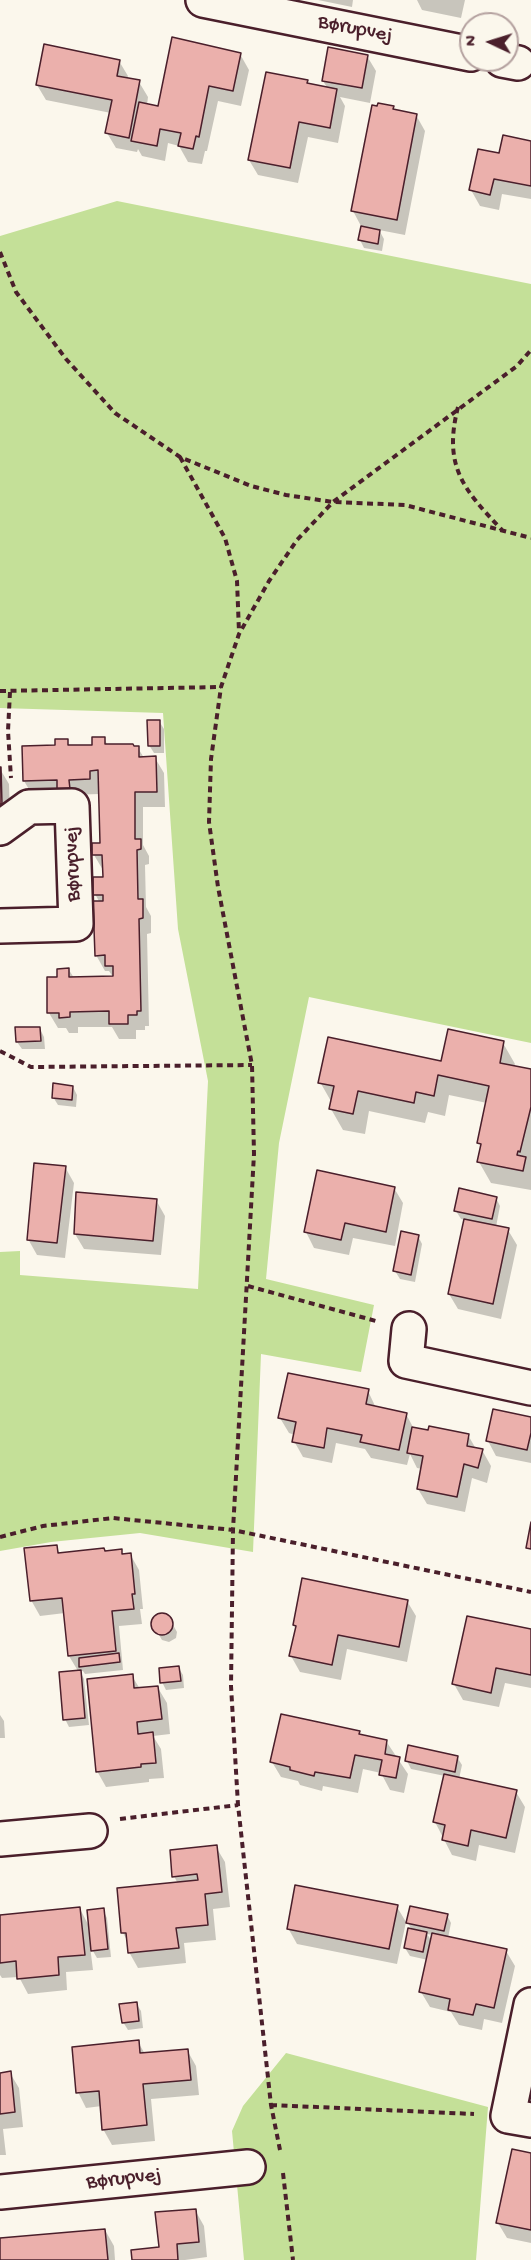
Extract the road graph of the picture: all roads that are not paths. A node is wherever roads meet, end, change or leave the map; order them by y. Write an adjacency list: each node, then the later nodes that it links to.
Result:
1 (202, 0): 2 (street, Børupvej)
2 (239, 4): 3 (street, Børupvej)
3 (459, 51)
4 (7, 823): 5 (street, Børupvej)
5 (0, 926)
6 (409, 1329): 7 (street)
7 (531, 1388)
8 (90, 1830): 9 (street)
9 (0, 1839)
10 (531, 2005): 11 (street)
11 (520, 2118)
12 (248, 2168): 13 (street, Børupvej)
13 (0, 2192)

